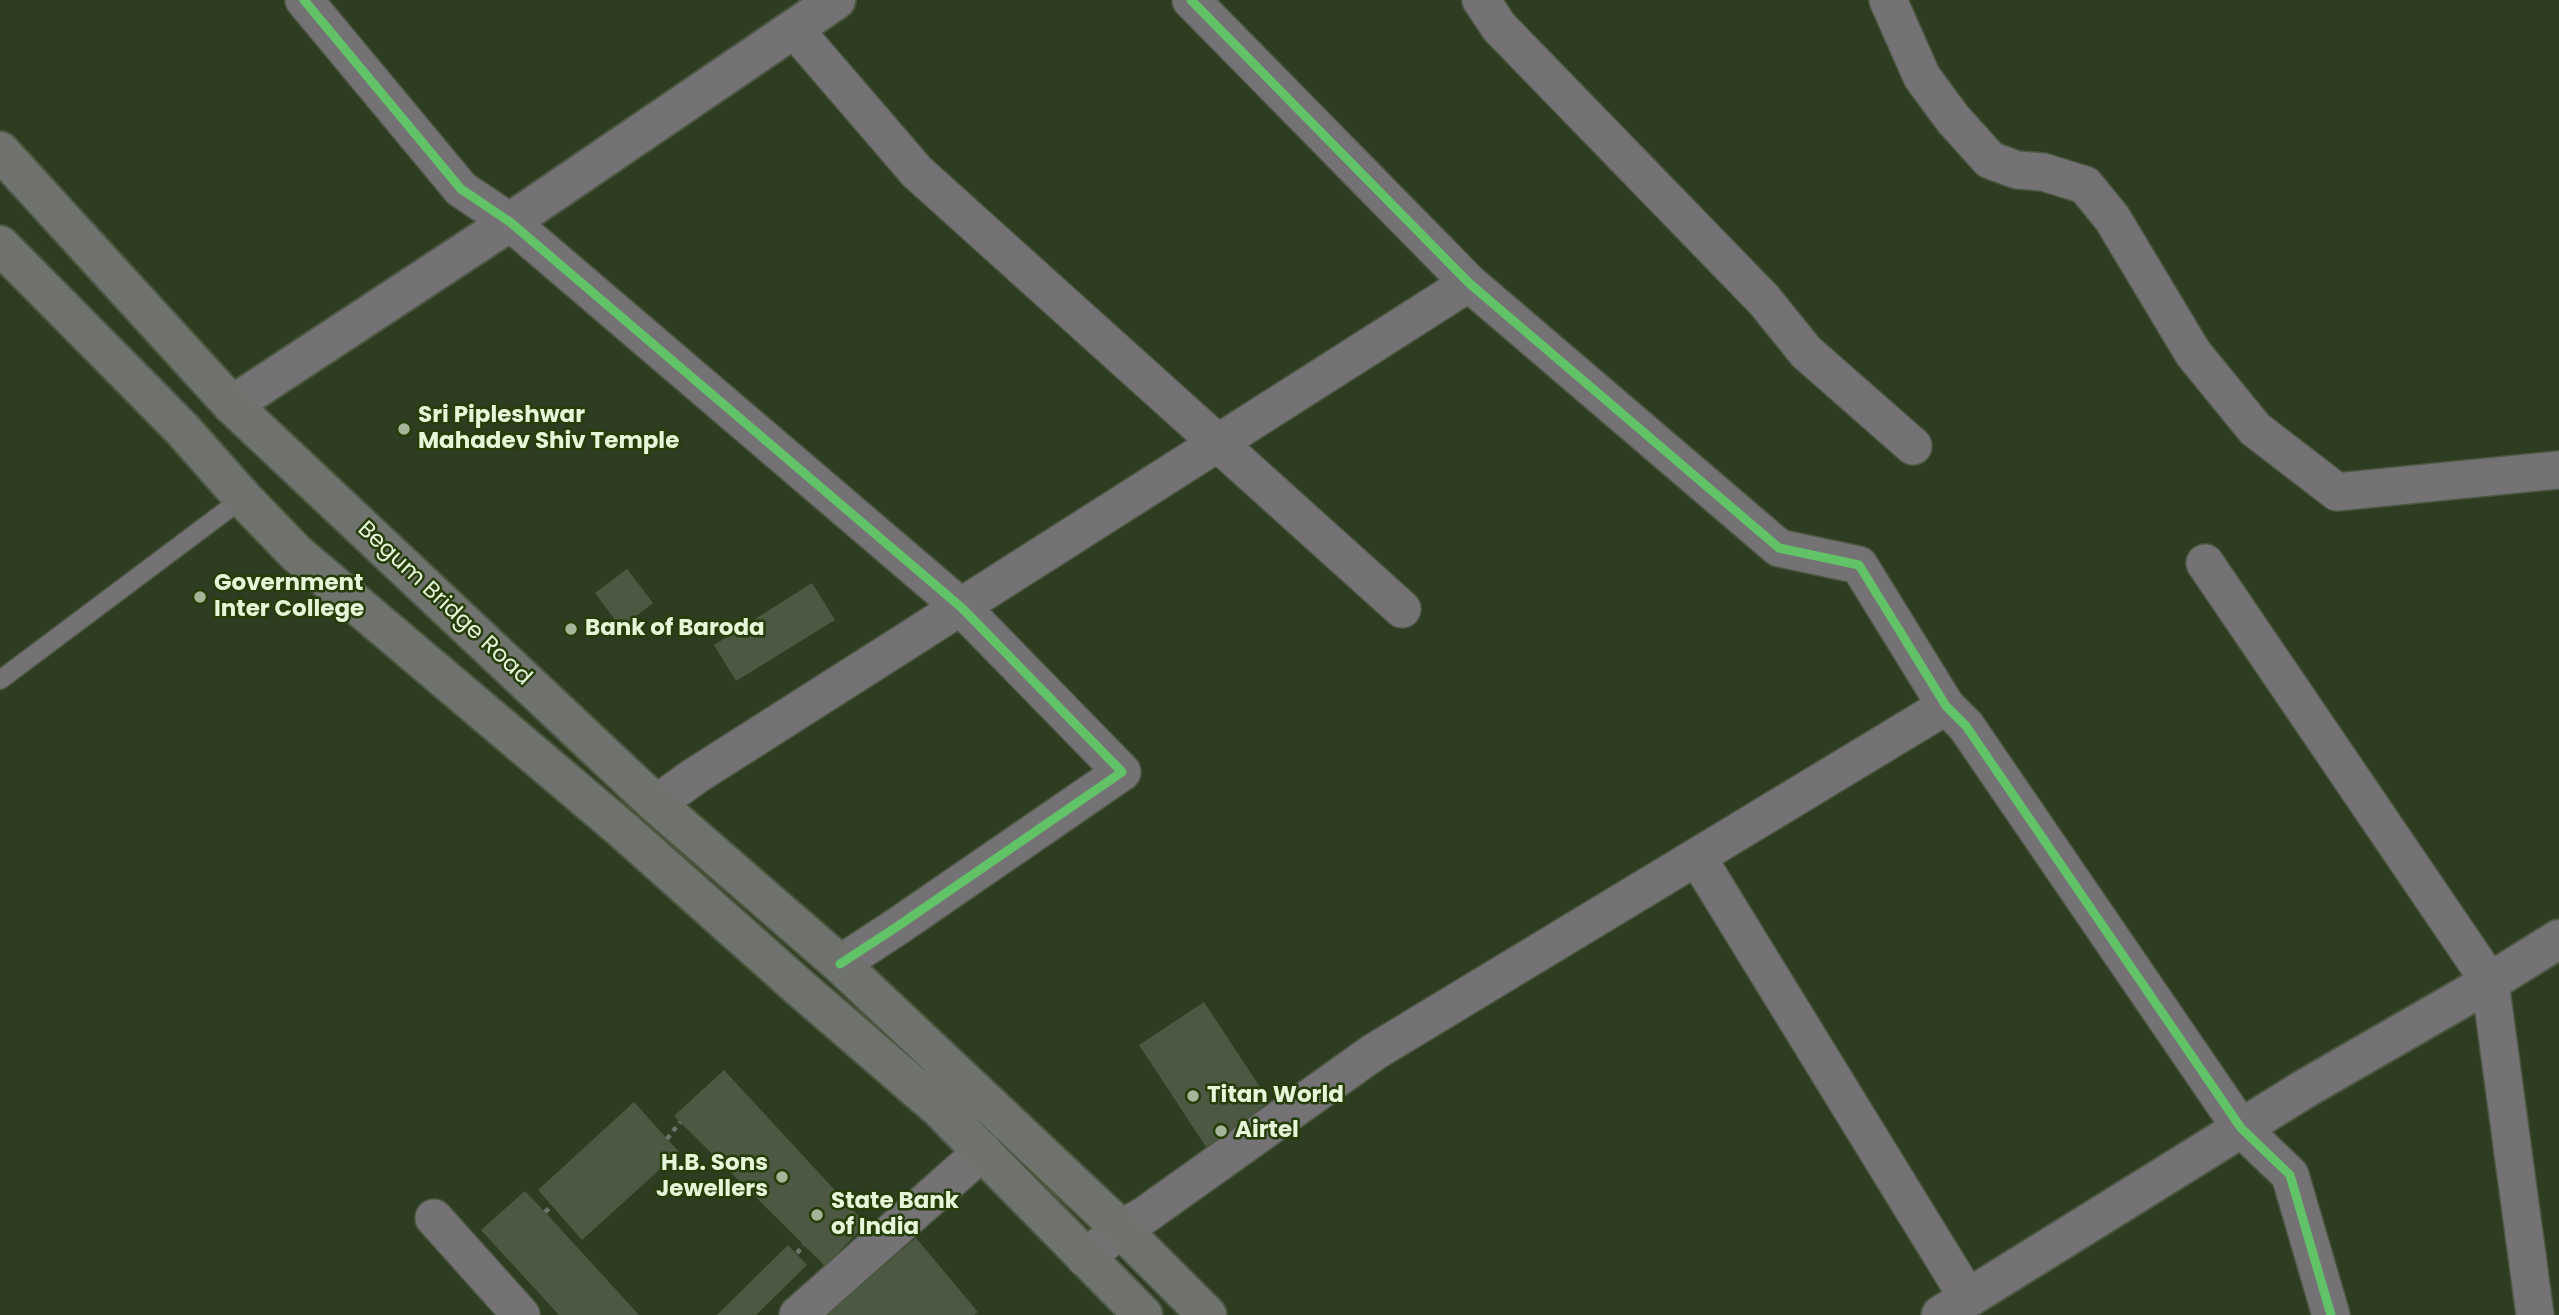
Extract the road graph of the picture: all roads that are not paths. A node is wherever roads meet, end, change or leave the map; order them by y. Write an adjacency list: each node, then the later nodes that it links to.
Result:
1 (304, 0): 8 (street)
2 (836, 0): 6 (street)
3 (1191, 0): 10 (street)
4 (1481, 0): 13 (street)
5 (1888, 0): 14 (street)
6 (794, 29): 8 (street); 12 (street)
7 (0, 151): 11 (main road, Begum Bridge Road)
8 (510, 222): 11 (street); 17 (street)
9 (0, 245): 15 (main road)
10 (1469, 283): 12 (street); 20 (street)
11 (232, 405): 21 (main road, Begum Bridge Road)
12 (1217, 444): 17 (street); 18 (street)
13 (1913, 446)
14 (2559, 470)
15 (243, 498): 19 (lane); 27 (main road)
16 (2206, 563): 25 (street)
17 (962, 608): 21 (street); 24 (street)
18 (1402, 610)
19 (0, 680)
20 (1946, 706): 22 (street); 26 (street)
21 (656, 804): 24 (main road, Begum Bridge Road)
22 (1697, 857): 29 (street); 31 (street)
23 (2559, 939): 25 (street)
24 (840, 964): 29 (main road, Begum Bridge Road)
25 (2490, 982): 26 (street); 37 (street)
26 (2241, 1128): 31 (street); 36 (street)
27 (984, 1152): 30 (main road); 33 (street)
28 (434, 1218): 32 (street)
29 (1121, 1229): 30 (street); 35 (main road, Begum Bridge Road)
30 (1085, 1258): 34 (main road)
31 (1954, 1307)
32 (521, 1315)
33 (799, 1315)
34 (1143, 1315)
35 (1207, 1315)
36 (2331, 1315)
37 (2535, 1315)

